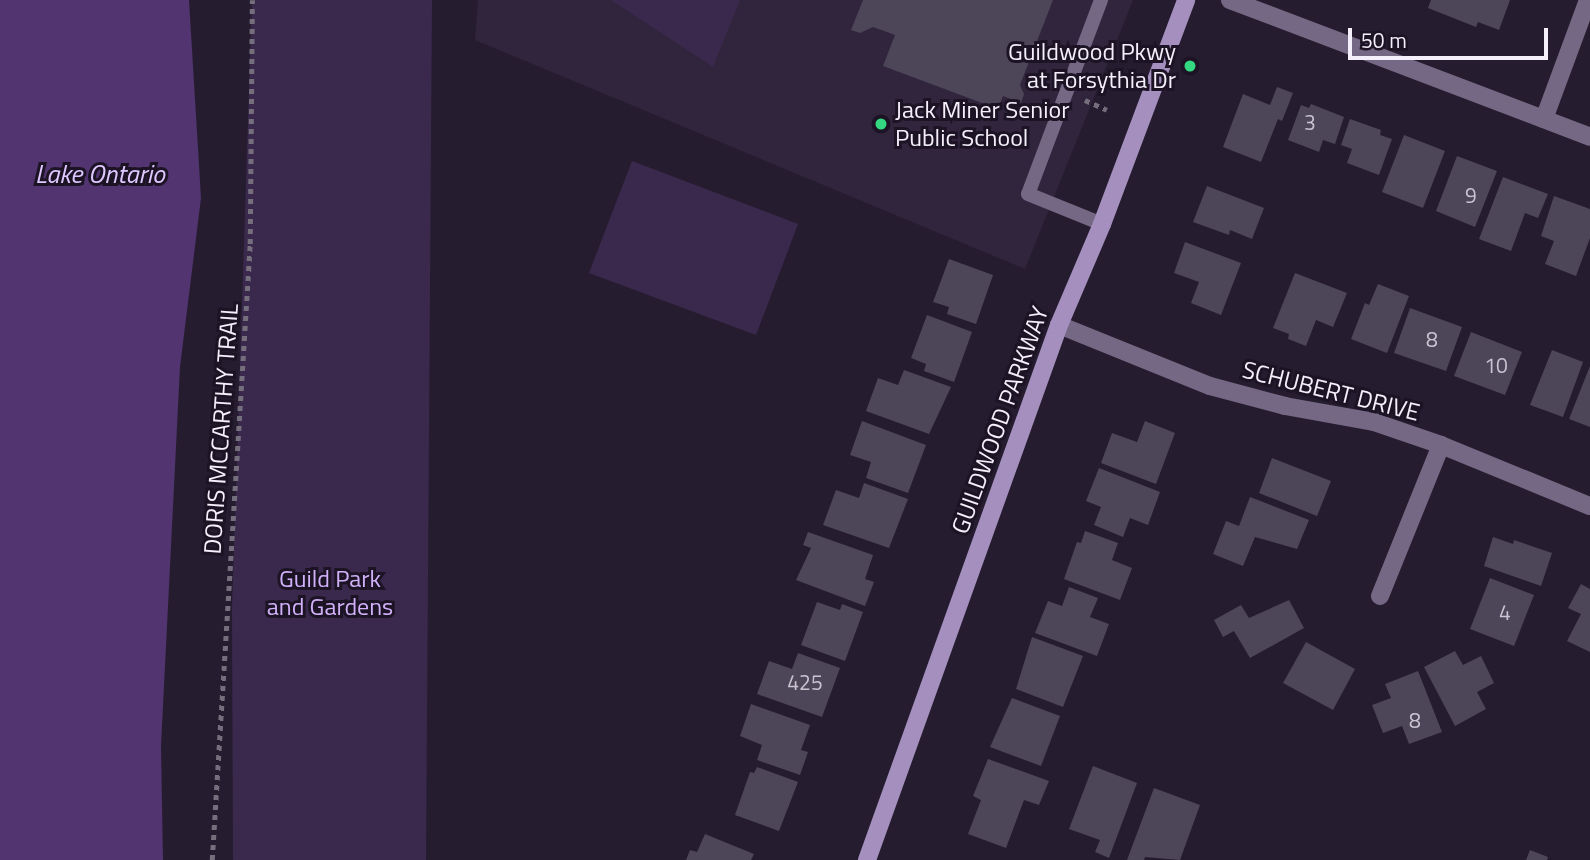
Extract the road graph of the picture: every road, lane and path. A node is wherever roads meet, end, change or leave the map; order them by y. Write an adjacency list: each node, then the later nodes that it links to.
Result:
1 (252, 0): 13 (path, DORIS MCCARTHY TRAIL)
2 (1101, 0): 8 (lane)
3 (1186, 0): 8 (street, GUILDWOOD PARKWAY)
4 (1230, 0): 6 (street)
5 (1588, 0): 6 (street)
6 (1544, 119): 7 (street)
7 (1590, 137)
8 (1101, 224): 9 (street, GUILDWOOD PARKWAY)
9 (1059, 325): 10 (street, SCHUBERT DRIVE); 14 (street, GUILDWOOD PARKWAY)
10 (1441, 445): 11 (street, SCHUBERT DRIVE); 12 (street)
11 (1590, 506)
12 (1380, 596)
13 (212, 860)
14 (867, 860)

